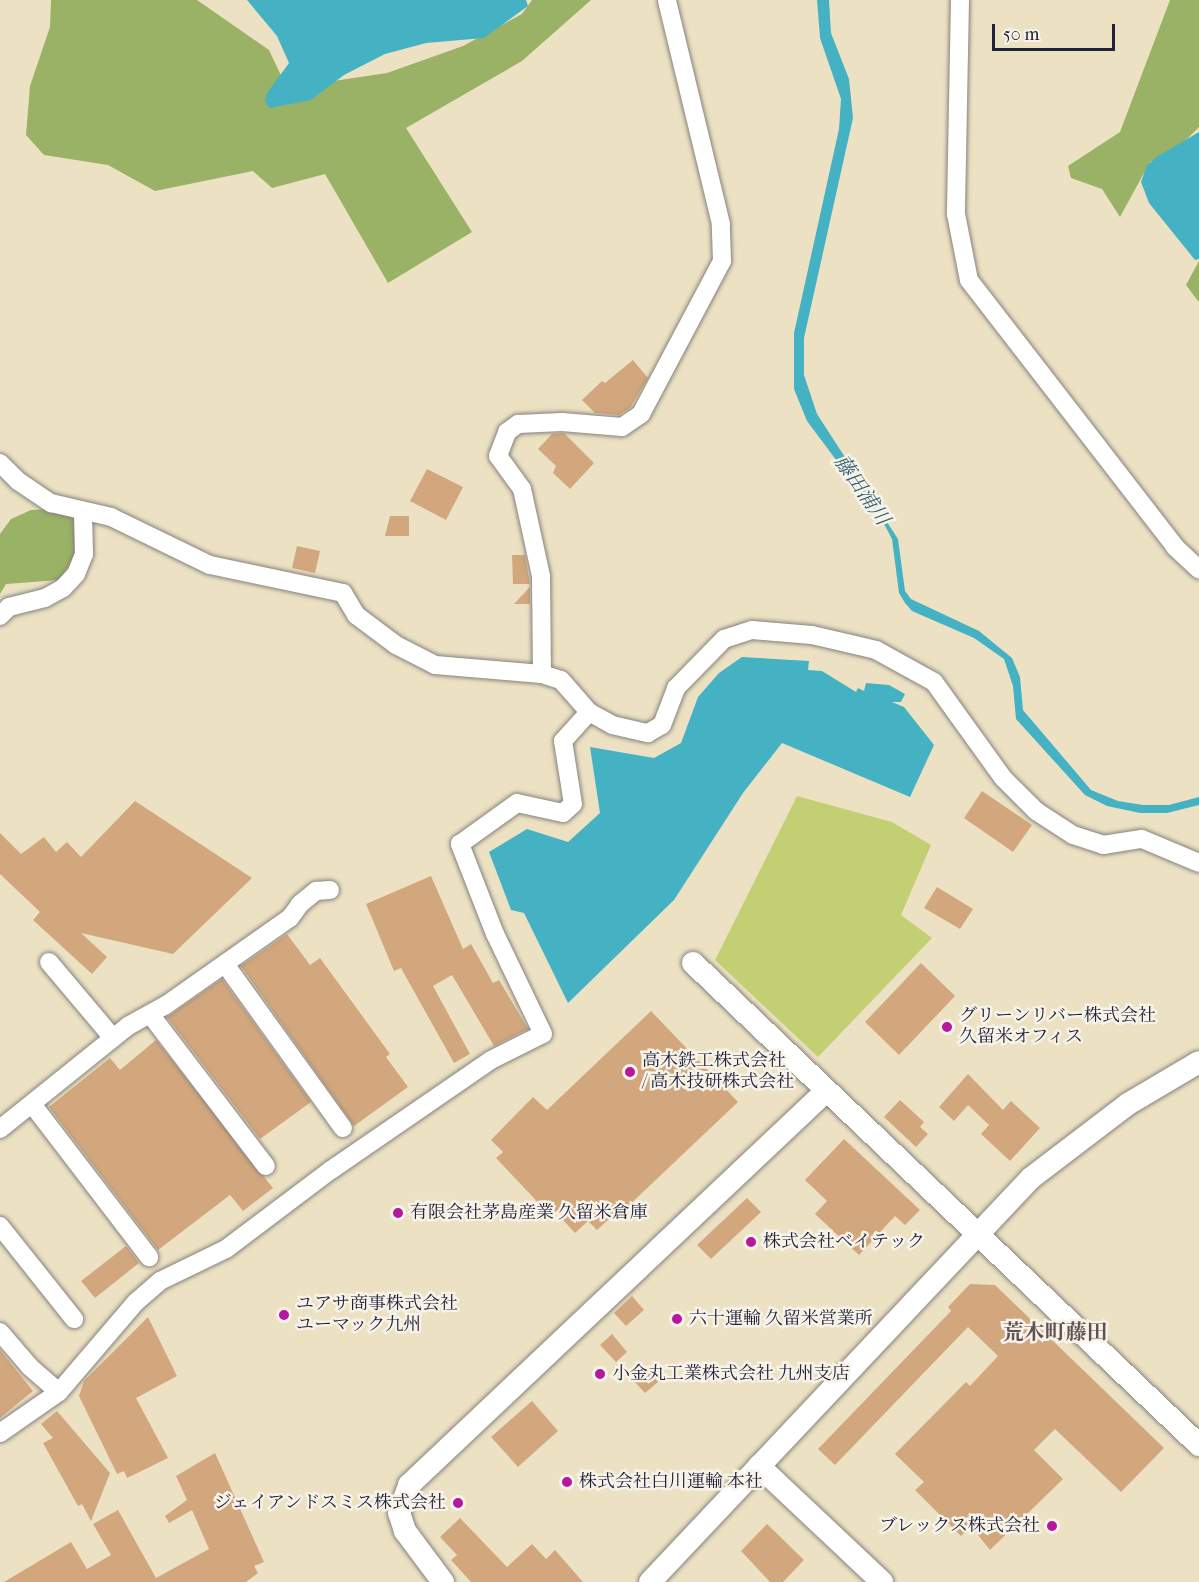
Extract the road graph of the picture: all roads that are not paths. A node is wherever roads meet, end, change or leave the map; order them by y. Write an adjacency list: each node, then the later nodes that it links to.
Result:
1 (667, 0): 7 (street)
2 (960, 0): 5 (street)
3 (0, 463): 4 (street)
4 (83, 512): 6 (street); 7 (street)
5 (1199, 569)
6 (0, 616)
7 (542, 674): 8 (street)
8 (589, 712): 9 (street); 27 (street)
9 (1199, 863)
10 (330, 890): 13 (street)
11 (49, 962): 15 (street)
12 (693, 963): 17 (street)
13 (225, 964): 14 (street); 19 (street)
14 (150, 1014): 15 (street); 21 (street)
15 (113, 1038): 18 (street)
16 (1199, 1062): 23 (street)
17 (825, 1092): 23 (street); 31 (street)
18 (32, 1104): 20 (street); 24 (street)
19 (343, 1128)
20 (0, 1129)
21 (266, 1166)
22 (0, 1226): 25 (street)
23 (975, 1234): 29 (street); 30 (street)
24 (149, 1257)
25 (74, 1319)
26 (0, 1332): 27 (street)
27 (59, 1392): 28 (street)
28 (0, 1432)
29 (1199, 1445)
30 (759, 1466): 32 (street); 33 (street)
31 (443, 1582)
32 (650, 1582)
33 (882, 1582)

